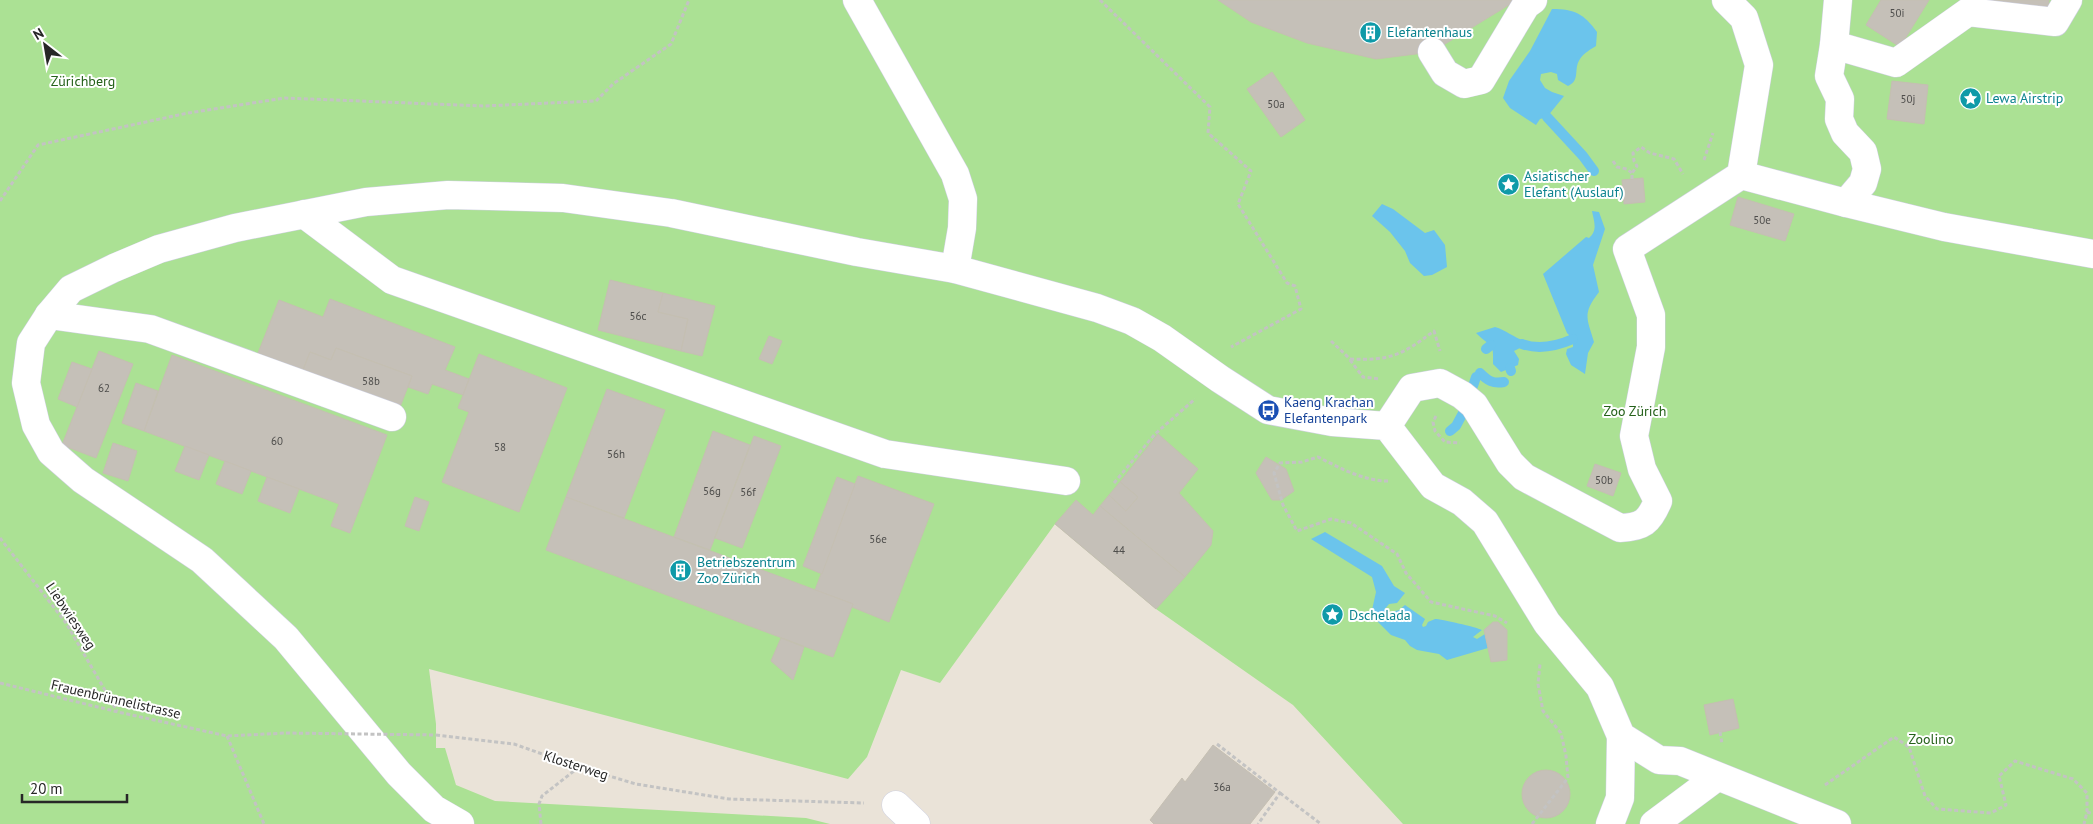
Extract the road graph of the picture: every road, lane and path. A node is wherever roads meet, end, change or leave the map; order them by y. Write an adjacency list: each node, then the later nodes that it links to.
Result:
1 (689, 0): 15 (path)
2 (857, 0): 20 (street)
3 (1100, 0): 22 (path)
4 (1533, 0): 10 (street)
5 (1726, 0): 13 (street)
6 (1838, 0): 9 (street)
7 (2068, 0): 8 (street)
8 (1962, 6): 9 (street)
9 (1834, 45): 17 (street)
10 (1432, 52)
11 (1613, 161): 12 (path)
12 (1632, 173): 14 (path); 16 (path)
13 (1741, 175): 16 (street); 17 (street)
14 (1632, 179)
15 (0, 201)
16 (1698, 202): 27 (street)
17 (1846, 203): 19 (street)
18 (304, 214): 20 (street); 21 (street); 29 (street)
19 (2093, 254)
20 (955, 269): 27 (street)
21 (49, 315): 26 (street); 47 (street)
22 (1246, 339)
23 (1437, 339): 24 (path)
24 (1331, 341)
25 (1191, 403): 30 (path)
26 (392, 418)
27 (1387, 426): 28 (street)
28 (1420, 467): 32 (street); 32 (path)
29 (1066, 482)
30 (1114, 483)
31 (0, 538): 35 (path, Liebwiesweg)
32 (1547, 623): 37 (street)
33 (1541, 657): 52 (path)
34 (0, 682): 35 (path, Frauenbrünnelistrasse)
35 (118, 712): 36 (path, Frauenbrünnelistrasse)
36 (227, 736): 39 (path, Klosterweg, bridge); 46 (path)
37 (1621, 736): 40 (street); 53 (street)
38 (1217, 744): 41 (path)
39 (579, 767): 42 (path, Klosterweg); 48 (path)
40 (1716, 777): 43 (street); 54 (street)
41 (1280, 793): 50 (path); 51 (path)
42 (896, 804): 49 (street)
43 (1803, 810): 44 (path); 55 (street)
44 (2087, 812): 45 (path); 56 (path)
45 (2093, 814)
46 (264, 824)
47 (460, 824)
48 (541, 824)
49 (916, 824)
50 (1258, 824)
51 (1321, 824)
52 (1532, 824)
53 (1610, 824)
54 (1654, 824)
55 (1837, 824)
56 (2084, 824)

